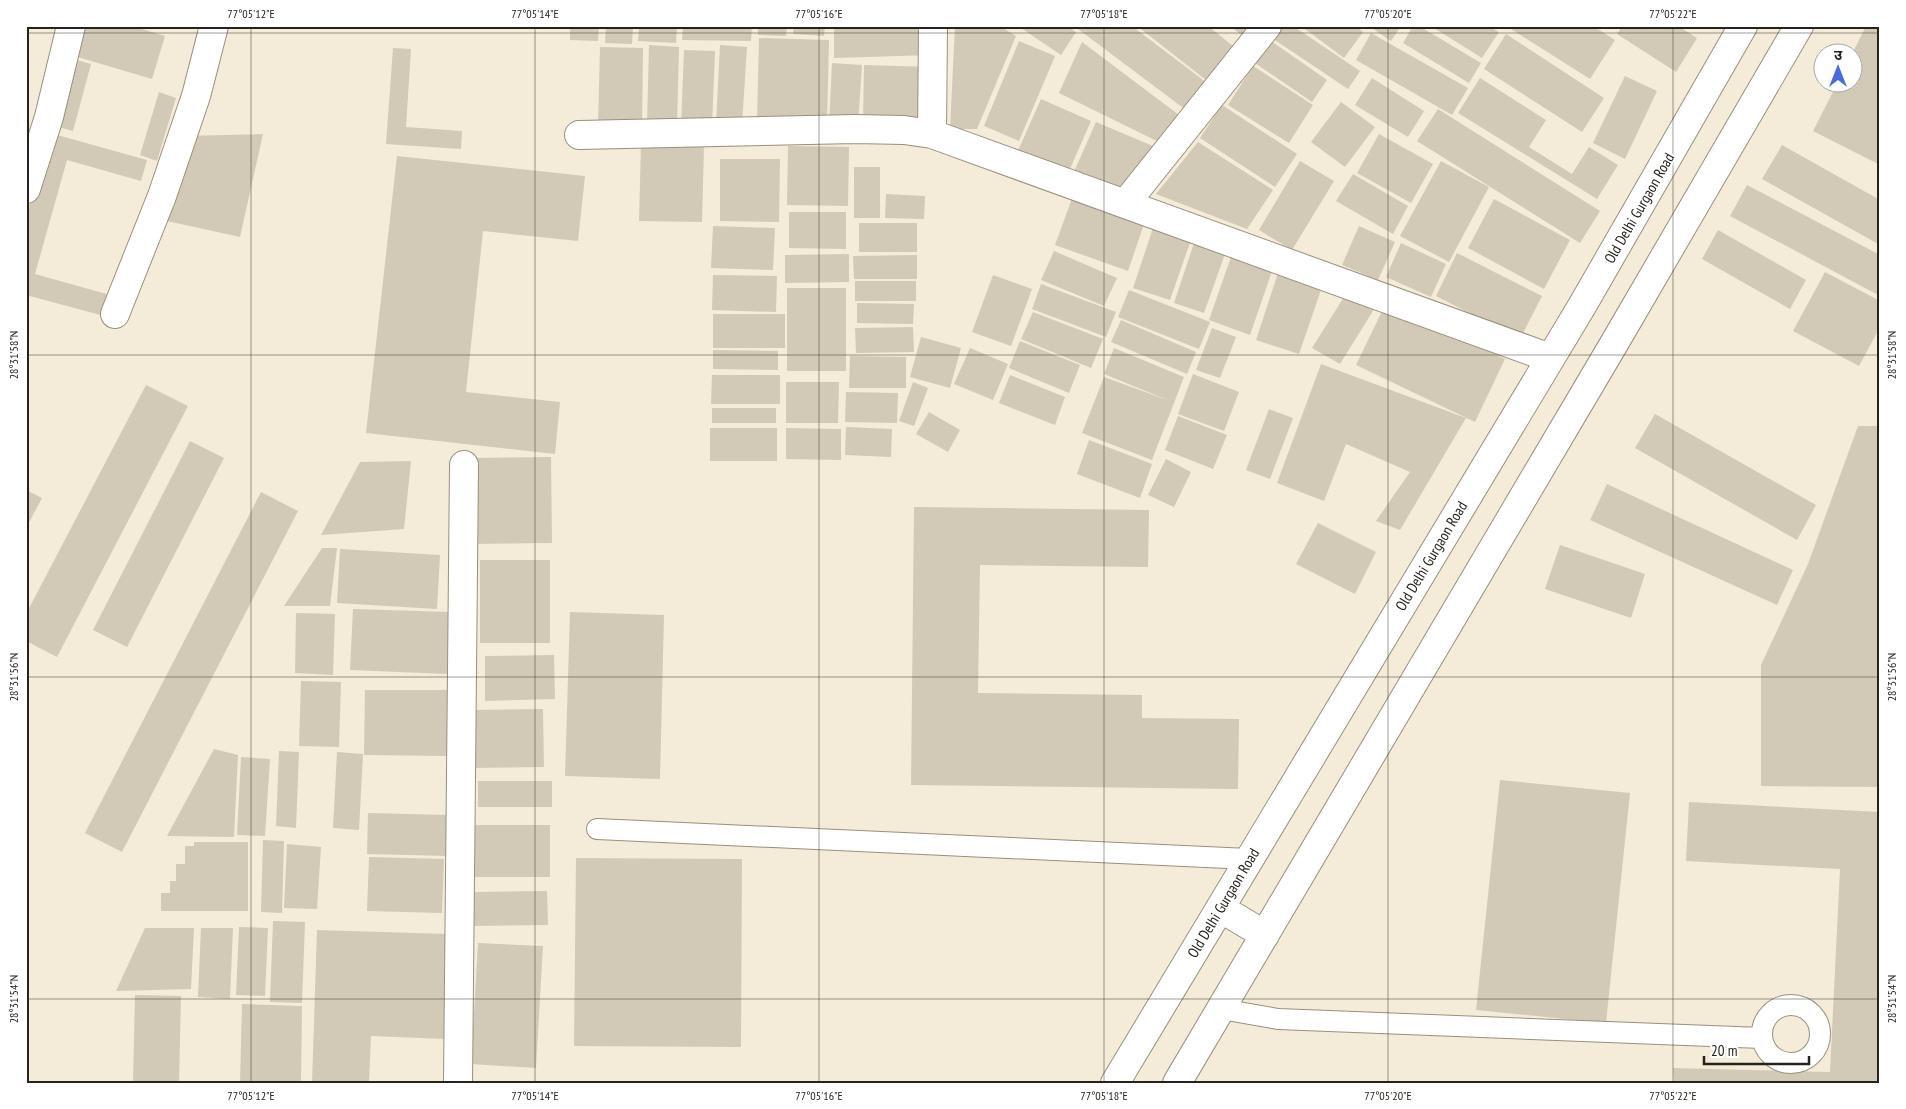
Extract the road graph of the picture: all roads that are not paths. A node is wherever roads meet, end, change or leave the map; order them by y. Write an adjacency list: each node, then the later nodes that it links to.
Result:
1 (70, 26): 9 (main road)
2 (214, 26): 11 (main road)
3 (934, 26): 7 (main road)
4 (1267, 26): 10 (main road)
5 (1743, 26): 12 (main road, Old Delhi Gurgaon Road)
6 (1799, 26): 17 (main road)
7 (932, 134): 8 (main road); 10 (main road)
8 (579, 135)
9 (26, 189)
10 (1125, 204): 12 (main road)
11 (115, 314)
12 (1550, 358): 15 (main road, Old Delhi Gurgaon Road)
13 (464, 465): 20 (main road)
14 (597, 829): 15 (lane)
15 (1249, 860): 16 (main road, Old Delhi Gurgaon Road)
16 (1220, 908): 17 (main road); 21 (main road, Old Delhi Gurgaon Road)
17 (1265, 935): 18 (main road)
18 (1221, 1009): 19 (lane); 22 (main road)
19 (1762, 1038)
20 (458, 1083)
21 (1115, 1083)
22 (1177, 1083)

